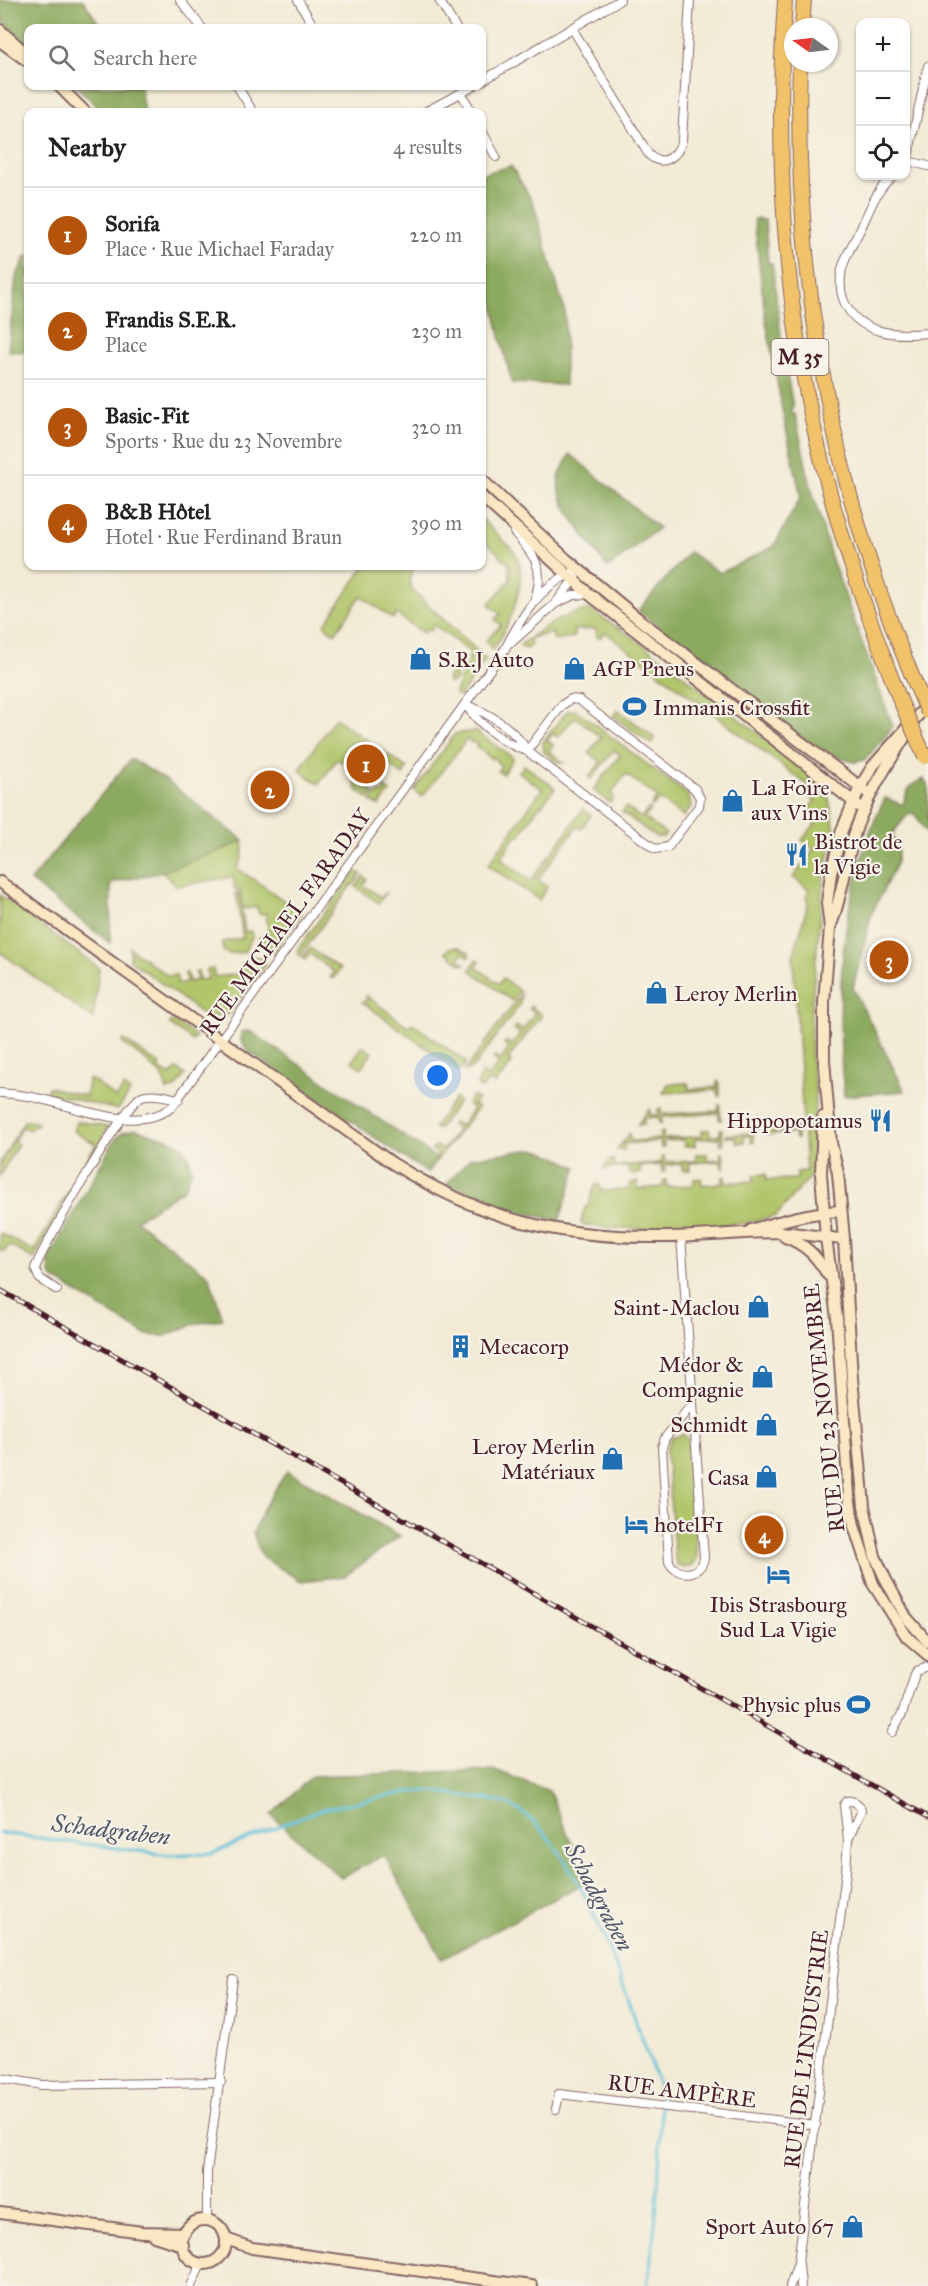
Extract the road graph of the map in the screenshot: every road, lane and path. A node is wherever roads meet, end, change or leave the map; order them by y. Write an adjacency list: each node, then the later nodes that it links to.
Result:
1 (180, 0): 10 (street)
2 (298, 0): 9 (street)
3 (439, 0): 11 (street)
4 (620, 0): 12 (street)
5 (690, 0): 12 (street)
6 (785, 0): 47 (highway, M 35, bridge)
7 (804, 0): 8 (highway)
8 (803, 18)
9 (311, 22)
10 (199, 24)
11 (454, 24)
12 (572, 28): 19 (street)
13 (0, 30): 15 (main road)
14 (0, 41): 16 (main road)
15 (24, 51)
16 (24, 59)
17 (928, 66): 29 (street)
18 (800, 72): 45 (highway, M 35, bridge)
19 (486, 76)
20 (64, 90): 24 (main road)
21 (239, 90): 25 (street)
22 (467, 90): 23 (street)
23 (461, 93): 26 (street); 27 (street)
24 (81, 108)
25 (251, 108)
26 (433, 108)
27 (470, 108)
28 (486, 139): 30 (street)
29 (910, 149)
30 (496, 158)
31 (910, 163): 32 (street)
32 (928, 166)
33 (890, 180): 34 (street)
34 (928, 333)
35 (486, 484): 38 (main road)
36 (486, 501): 37 (main road)
37 (500, 515): 38 (main road); 40 (street, RUE MICHAEL FARADAY)
38 (574, 575): 39 (main road); 40 (street, RUE MICHAEL FARADAY); 41 (street, RUE MICHAEL FARADAY); 48 (main road)
39 (590, 594): 41 (street, RUE MICHAEL FARADAY); 50 (main road)
40 (535, 599): 42 (street, RUE MICHAEL FARADAY)
41 (555, 604): 42 (street, RUE MICHAEL FARADAY)
42 (505, 649): 43 (street, RUE MICHAEL FARADAY)
43 (465, 704): 46 (street); 54 (street, RUE MICHAEL FARADAY)
44 (928, 704): 45 (main road)
45 (924, 713): 48 (main road); 49 (main road)
46 (527, 751): 46 (street)
47 (927, 760)
48 (860, 787): 49 (main road); 50 (main road)
49 (871, 795): 51 (main road)
50 (853, 802): 51 (main road); 53 (main road)
51 (864, 810): 53 (main road)
52 (0, 882): 54 (main road)
53 (830, 928): 55 (main road)
54 (221, 1041): 57 (street, RUE MICHAEL FARADAY); 63 (main road)
55 (825, 1075): 59 (main road, RUE DU 23 NOVEMBRE); 60 (main road, RUE DU 23 NOVEMBRE)
56 (0, 1093): 58 (street)
57 (179, 1099): 58 (street, RUE MICHAEL FARADAY); 58 (street)
58 (123, 1119): 67 (street)
59 (841, 1211): 60 (main road); 65 (main road, RUE DU 23 NOVEMBRE)
60 (824, 1212): 61 (main road); 64 (main road, RUE DU 23 NOVEMBRE)
61 (742, 1233): 62 (main road); 63 (main road)
62 (767, 1234): 64 (main road); 66 (main road)
63 (681, 1236): 68 (street)
64 (826, 1238): 65 (main road); 66 (main road, RUE DU 23 NOVEMBRE)
65 (844, 1239): 69 (main road, RUE DU 23 NOVEMBRE)
66 (831, 1278): 70 (main road, RUE DU 23 NOVEMBRE)
67 (57, 1290)
68 (692, 1404): 68 (street)
69 (928, 1642)
70 (928, 1655)
71 (928, 1667): 72 (street)
72 (892, 1732)
73 (848, 1840): 78 (street, RUE DE L'INDUSTRIE)
74 (233, 1979): 76 (street)
75 (0, 2079): 76 (street)
76 (221, 2082): 80 (street)
77 (556, 2109): 78 (street, RUE AMPÈRE)
78 (816, 2125): 87 (street, RUE DE L'INDUSTRIE)
79 (0, 2213): 81 (main road)
80 (207, 2220): 82 (main road); 83 (main road)
81 (142, 2232): 82 (main road); 84 (main road)
82 (184, 2233): 84 (main road)
83 (226, 2239): 85 (main road); 86 (main road)
84 (183, 2245): 88 (main road)
85 (252, 2248): 86 (main road); 90 (main road)
86 (224, 2252): 88 (main road)
87 (798, 2263): 91 (street, RUE DE L'INDUSTRIE); 92 (street, RUE DE L'INDUSTRIE)
88 (201, 2264): 89 (street)
89 (191, 2286)
90 (532, 2286)
91 (790, 2286)
92 (801, 2286)

